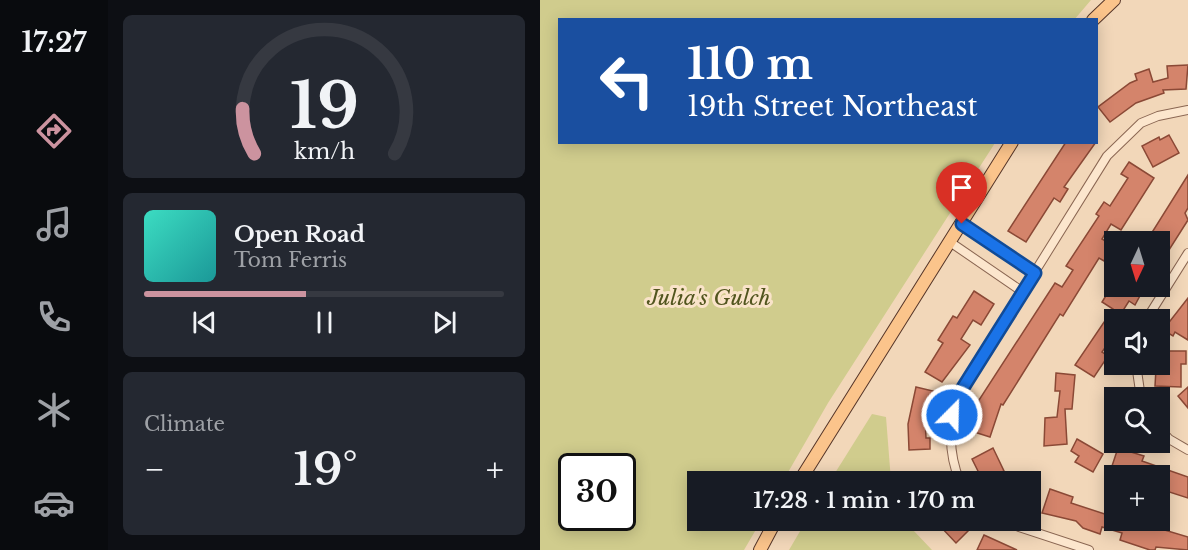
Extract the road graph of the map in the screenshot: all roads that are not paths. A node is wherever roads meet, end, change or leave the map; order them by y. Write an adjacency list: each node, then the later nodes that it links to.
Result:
1 (1114, 0): 2 (main road)
2 (1095, 18)
3 (1188, 110): 8 (street)
4 (1011, 144): 5 (main road)
5 (962, 224): 6 (main road); 8 (street)
6 (950, 242): 9 (street); 13 (main road)
7 (1188, 253): 10 (street)
8 (1035, 273): 9 (street)
9 (1023, 292): 14 (street)
10 (1153, 309)
11 (1170, 440): 12 (street)
12 (1188, 450)
13 (806, 471)
14 (956, 471)
15 (770, 531): 17 (main road)
16 (1031, 531): 18 (street)
17 (760, 550)
18 (1089, 550)

